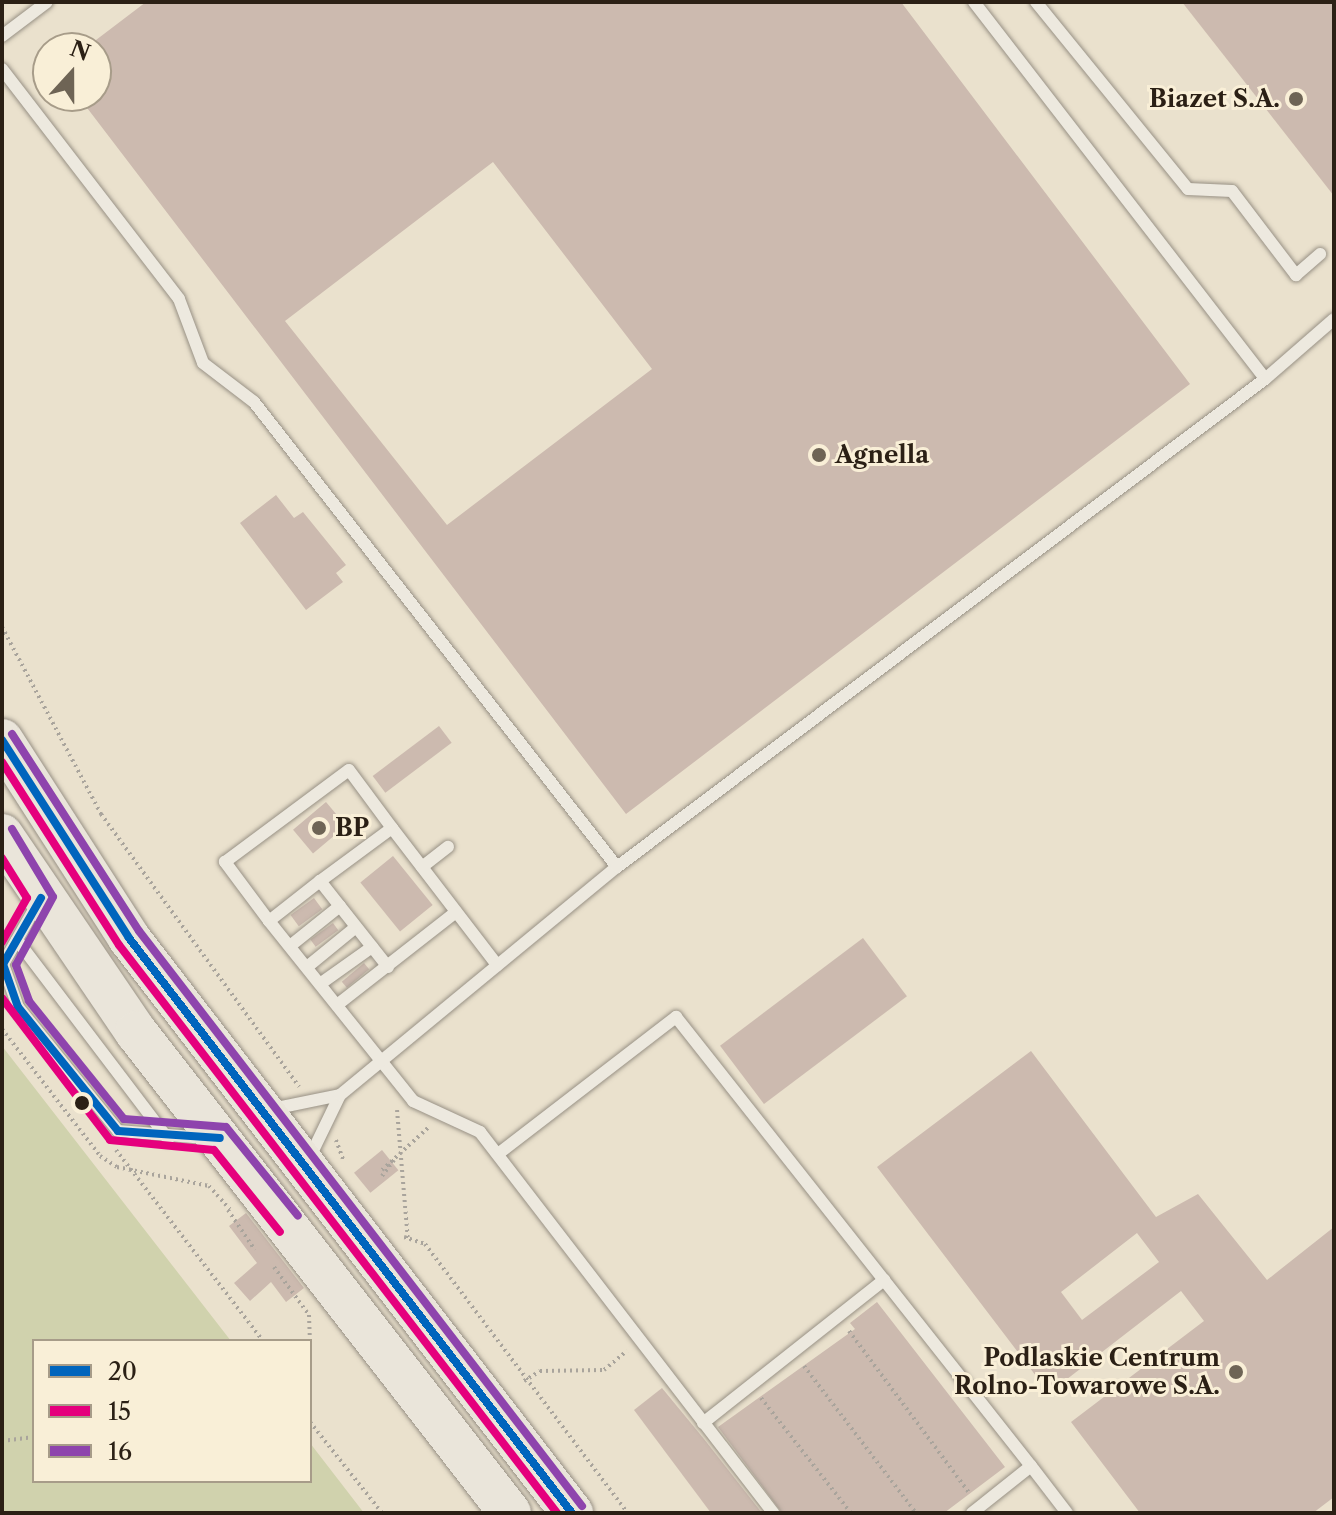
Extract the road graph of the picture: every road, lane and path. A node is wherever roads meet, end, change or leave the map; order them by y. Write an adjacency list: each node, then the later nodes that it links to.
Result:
1 (47, 2): 4 (lane)
2 (974, 2): 8 (lane)
3 (1036, 2): 6 (lane)
4 (2, 36)
5 (2, 69): 15 (lane)
6 (1320, 254)
7 (1334, 319): 8 (lane)
8 (1265, 379): 15 (lane)
9 (2, 627): 32 (path)
10 (2, 740): 34 (highway)
11 (392, 828): 14 (lane); 16 (lane); 20 (lane)
12 (2, 835): 17 (highway)
13 (448, 847): 14 (lane)
14 (422, 867): 19 (lane)
15 (617, 867): 25 (lane)
16 (320, 881): 18 (lane); 20 (lane)
17 (41, 898): 22 (lane); 36 (highway)
18 (340, 906): 21 (lane); 23 (lane)
19 (456, 912): 25 (lane); 27 (lane)
20 (269, 921): 23 (lane)
21 (356, 927): 24 (lane); 26 (lane)
22 (17, 940): 37 (lane); 37 (lane)
23 (290, 946): 26 (lane)
24 (372, 947): 27 (lane); 28 (lane)
25 (497, 965): 31 (lane)
26 (307, 967): 28 (lane)
27 (388, 967): 29 (lane)
28 (320, 984): 29 (lane)
29 (337, 1005): 31 (lane)
30 (2, 1029): 43 (path)
31 (379, 1063): 33 (lane); 35 (lane)
32 (301, 1090)
33 (340, 1095): 34 (lane); 41 (lane)
34 (262, 1112): 41 (highway)
35 (439, 1117): 38 (path); 39 (lane)
36 (220, 1138): 37 (lane); 64 (highway)
37 (168, 1139)
38 (405, 1150): 40 (path); 55 (path)
39 (498, 1154): 49 (lane); 53 (lane)
40 (395, 1158): 42 (path); 44 (path)
41 (305, 1167): 65 (highway)
42 (382, 1170)
43 (138, 1172): 45 (path); 51 (path)
44 (382, 1176)
45 (228, 1207): 46 (path); 47 (path)
46 (237, 1217)
47 (255, 1250)
48 (268, 1258): 52 (path)
49 (884, 1280): 50 (lane); 61 (lane)
50 (838, 1316): 54 (lane); 62 (path)
51 (262, 1339)
52 (310, 1339)
53 (640, 1340): 55 (path); 57 (lane)
54 (793, 1351): 56 (lane); 69 (path)
55 (522, 1379): 66 (path)
56 (750, 1385): 57 (lane); 68 (path)
57 (703, 1423): 67 (lane)
58 (312, 1425): 63 (path)
59 (32, 1437): 60 (path)
60 (2, 1441)
61 (1031, 1466): 62 (lane); 70 (lane)
62 (976, 1510)
63 (382, 1513)
64 (510, 1513)
65 (572, 1513)
66 (628, 1513)
67 (773, 1513)
68 (851, 1513)
69 (916, 1513)
70 (1067, 1513)

